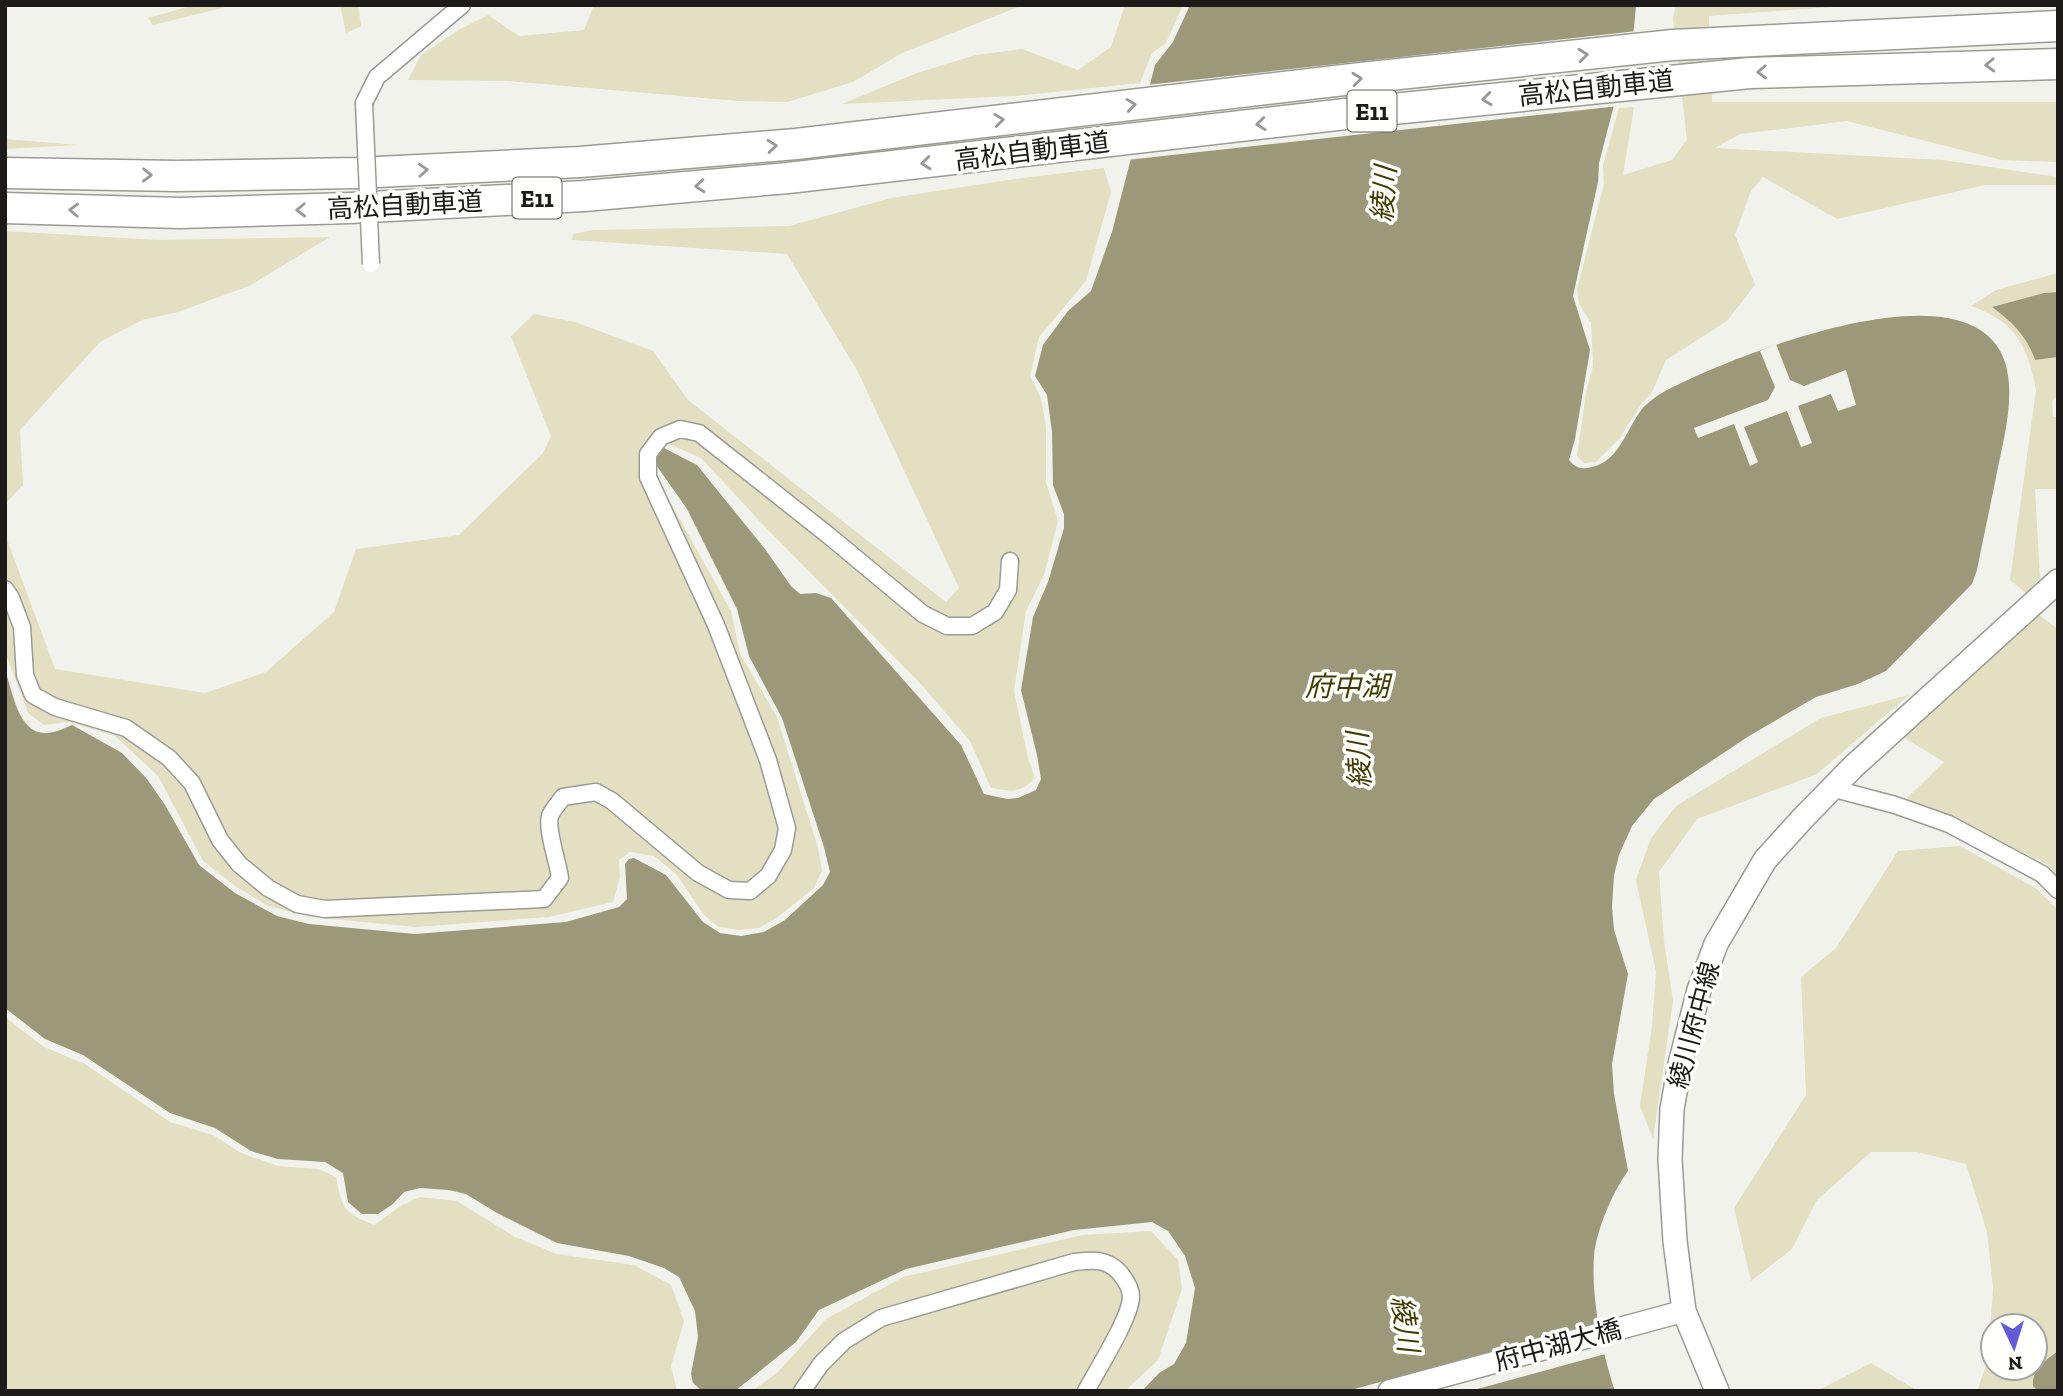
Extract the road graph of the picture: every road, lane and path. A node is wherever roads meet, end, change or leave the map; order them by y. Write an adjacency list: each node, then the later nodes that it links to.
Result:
1 (462, 5): 8 (street, bridge)
2 (2058, 9): 4 (highway)
3 (2058, 26): 4 (highway, 高松自動車道 / E11)
4 (1747, 40): 6 (highway, 高松自動車道 / E11, one-way to 4)
5 (2049, 65): 7 (highway, 高松自動車道 / E11, one-way to 7)
6 (5, 173)
7 (5, 208)
8 (371, 264)
9 (1010, 561): 11 (street)
10 (2058, 581): 12 (main road, 綾川府中線)
11 (5, 589)
12 (1832, 788): 13 (street); 14 (main road, 綾川府中線)
13 (2058, 890)
14 (1684, 1311): 17 (street, 府中湖大橋); 18 (main road, 綾川府中線)
15 (802, 1391): 16 (street)
16 (1086, 1391)
17 (1389, 1391)
18 (1717, 1391)

